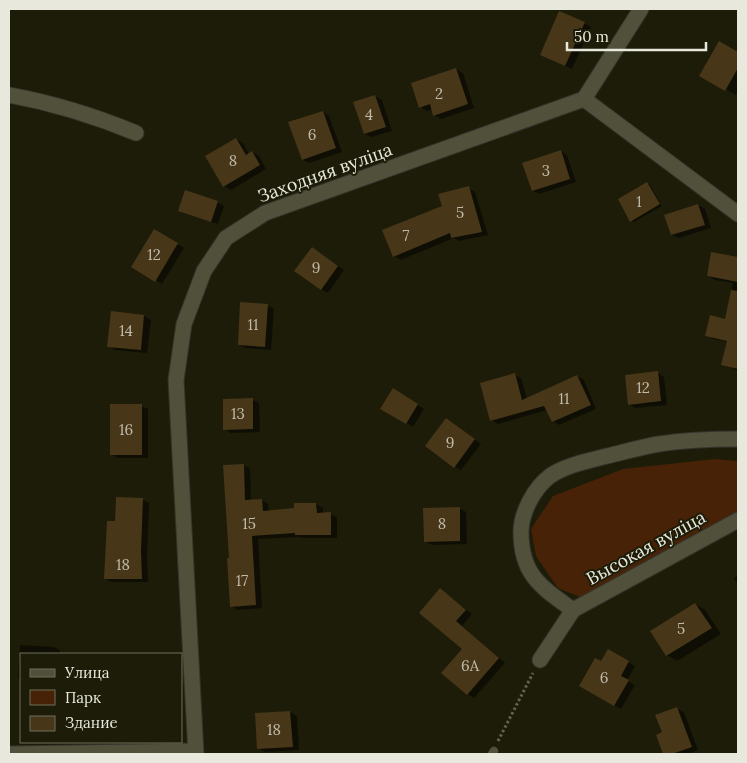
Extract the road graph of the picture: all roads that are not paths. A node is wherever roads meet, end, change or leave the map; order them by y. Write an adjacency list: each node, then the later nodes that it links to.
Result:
1 (641, 9): 3 (street)
2 (9, 95): 4 (street)
3 (584, 99): 5 (street); 10 (street, Заходняя вуліца)
4 (136, 133)
5 (738, 214)
6 (738, 439): 8 (street)
7 (738, 520): 8 (street, Высокая вуліца)
8 (573, 610): 9 (street, Высокая вуліца)
9 (540, 660)
10 (195, 753): 11 (street)
11 (9, 754)

